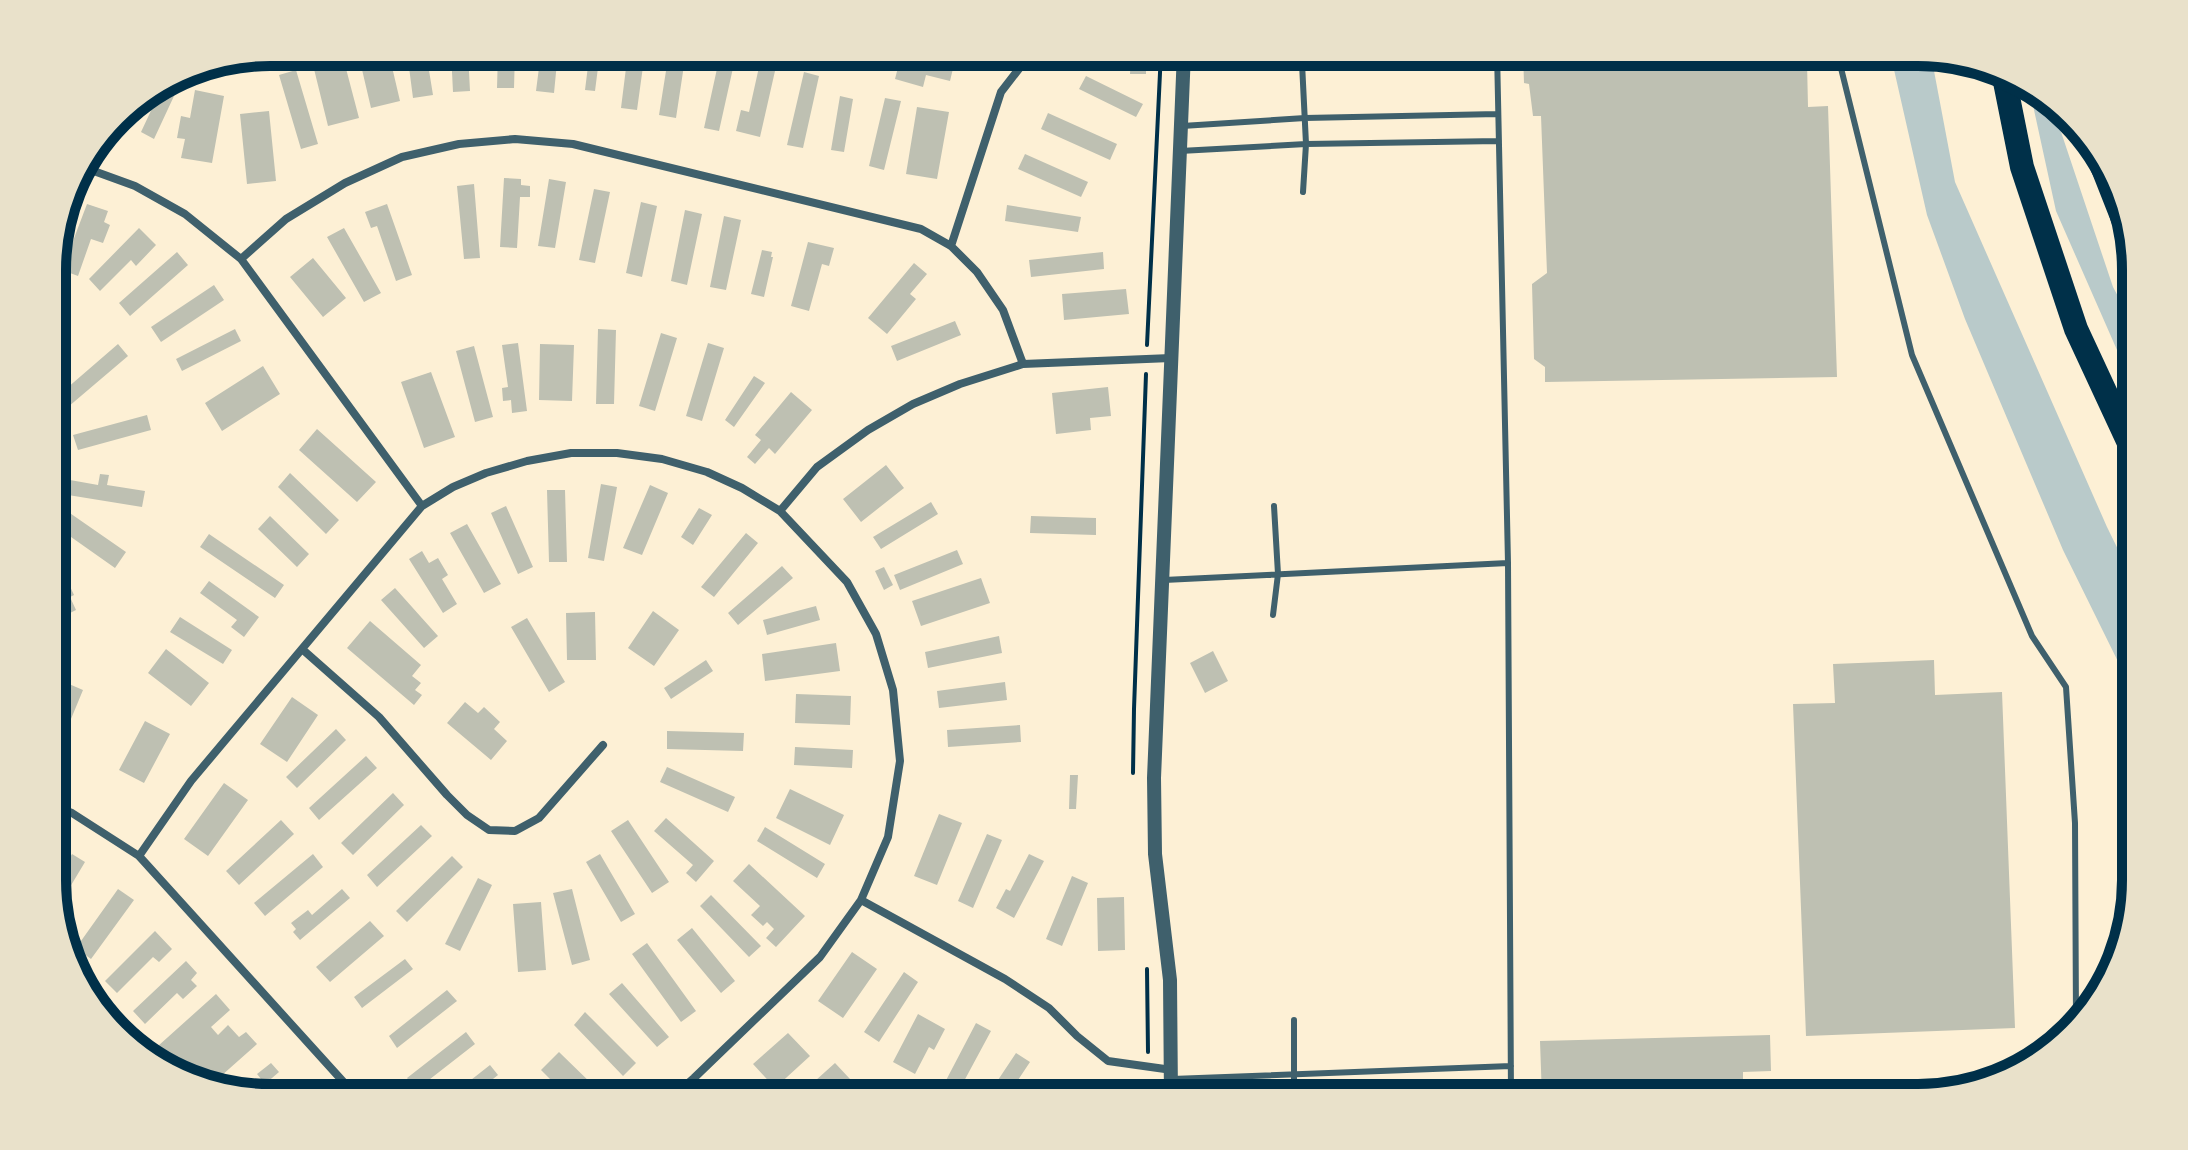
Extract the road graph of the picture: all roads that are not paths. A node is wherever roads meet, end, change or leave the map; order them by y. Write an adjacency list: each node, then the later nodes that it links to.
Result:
1 (1021, 66): 15 (street)
2 (1183, 66): 9 (street)
3 (1302, 66): 8 (lane)
4 (1497, 66): 7 (lane)
5 (1840, 66): 32 (lane)
6 (2006, 86): 19 (highway)
7 (1498, 114): 8 (lane); 10 (lane)
8 (1305, 118): 9 (lane); 11 (lane)
9 (1181, 126): 12 (street)
10 (1499, 141): 11 (lane); 23 (lane)
11 (1306, 144): 12 (lane); 14 (lane)
12 (1180, 151): 17 (street)
13 (92, 170): 16 (street)
14 (1303, 192)
15 (951, 246): 16 (street); 18 (street)
16 (241, 259): 20 (street)
17 (1171, 358): 18 (street); 25 (street)
18 (1023, 364): 22 (street)
19 (2122, 428)
20 (422, 506): 22 (street); 27 (street)
21 (1274, 506): 24 (lane)
22 (780, 511): 31 (street)
23 (1508, 563): 24 (lane); 34 (lane)
24 (1278, 574): 25 (lane); 26 (lane)
25 (1163, 580): 35 (street)
26 (1273, 615)
27 (302, 649): 28 (street); 30 (street)
28 (603, 745)
29 (66, 811): 30 (street)
30 (139, 856): 38 (street)
31 (861, 900): 35 (street); 37 (street)
32 (2076, 1009)
33 (1294, 1020): 36 (lane)
34 (1511, 1066): 36 (lane); 43 (lane)
35 (1172, 1074): 36 (lane); 41 (street)
36 (1293, 1074): 42 (lane)
37 (694, 1078): 39 (street); 40 (street)
38 (345, 1084)
39 (687, 1084)
40 (699, 1084)
41 (1172, 1084)
42 (1293, 1084)
43 (1511, 1084)

